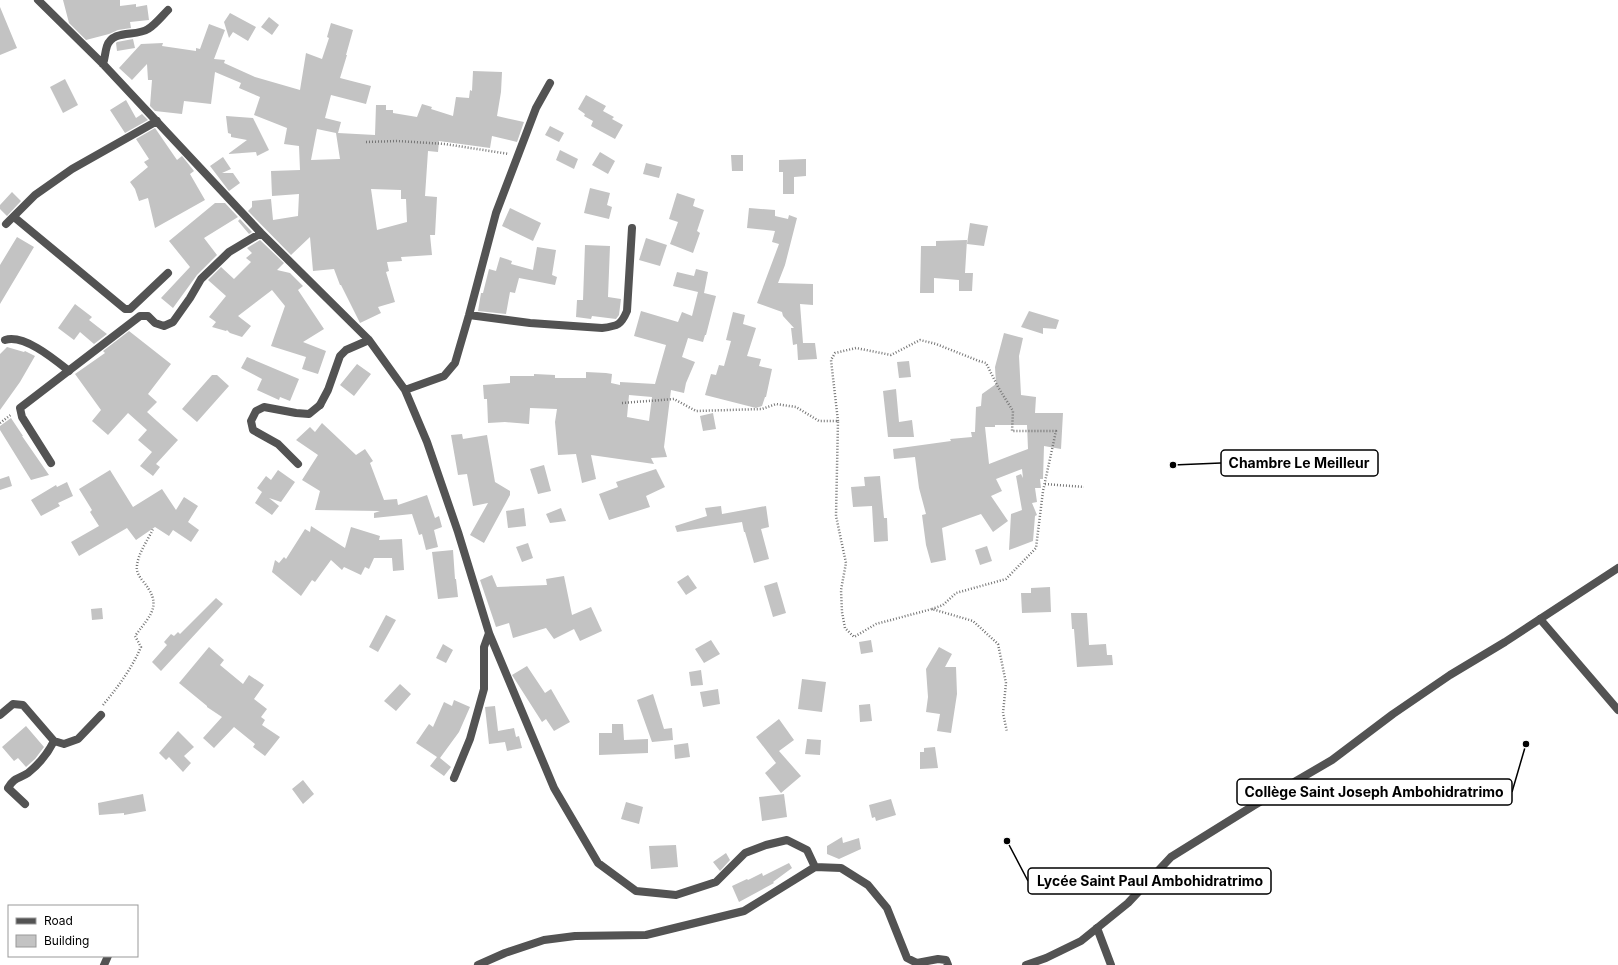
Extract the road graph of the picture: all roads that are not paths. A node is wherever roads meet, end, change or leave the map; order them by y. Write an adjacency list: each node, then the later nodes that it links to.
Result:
1 (38, 0): 3 (street)
2 (168, 10): 3 (street)
3 (103, 64): 5 (street)
4 (550, 83): 11 (street)
5 (157, 121): 6 (street); 9 (street)
6 (14, 216): 7 (street); 10 (street)
7 (6, 224)
8 (632, 228): 11 (street)
9 (261, 233): 13 (street); 14 (street)
10 (168, 273)
11 (469, 315): 15 (street)
12 (4, 340): 14 (street)
13 (369, 340): 15 (street); 17 (street)
14 (69, 371): 16 (street)
15 (405, 390): 20 (street)
16 (51, 463)
17 (298, 464)
18 (1618, 568): 19 (street)
19 (1540, 619): 21 (street); 28 (street)
20 (489, 634): 25 (street); 27 (street)
21 (1618, 710)
22 (0, 715): 24 (street)
23 (101, 715): 24 (street)
24 (54, 741): 26 (street)
25 (454, 778)
26 (25, 804)
27 (815, 867): 29 (street); 30 (street)
28 (1098, 928): 31 (street); 32 (street)
29 (478, 965)
30 (948, 965)
31 (1026, 965)
32 (1111, 965)

